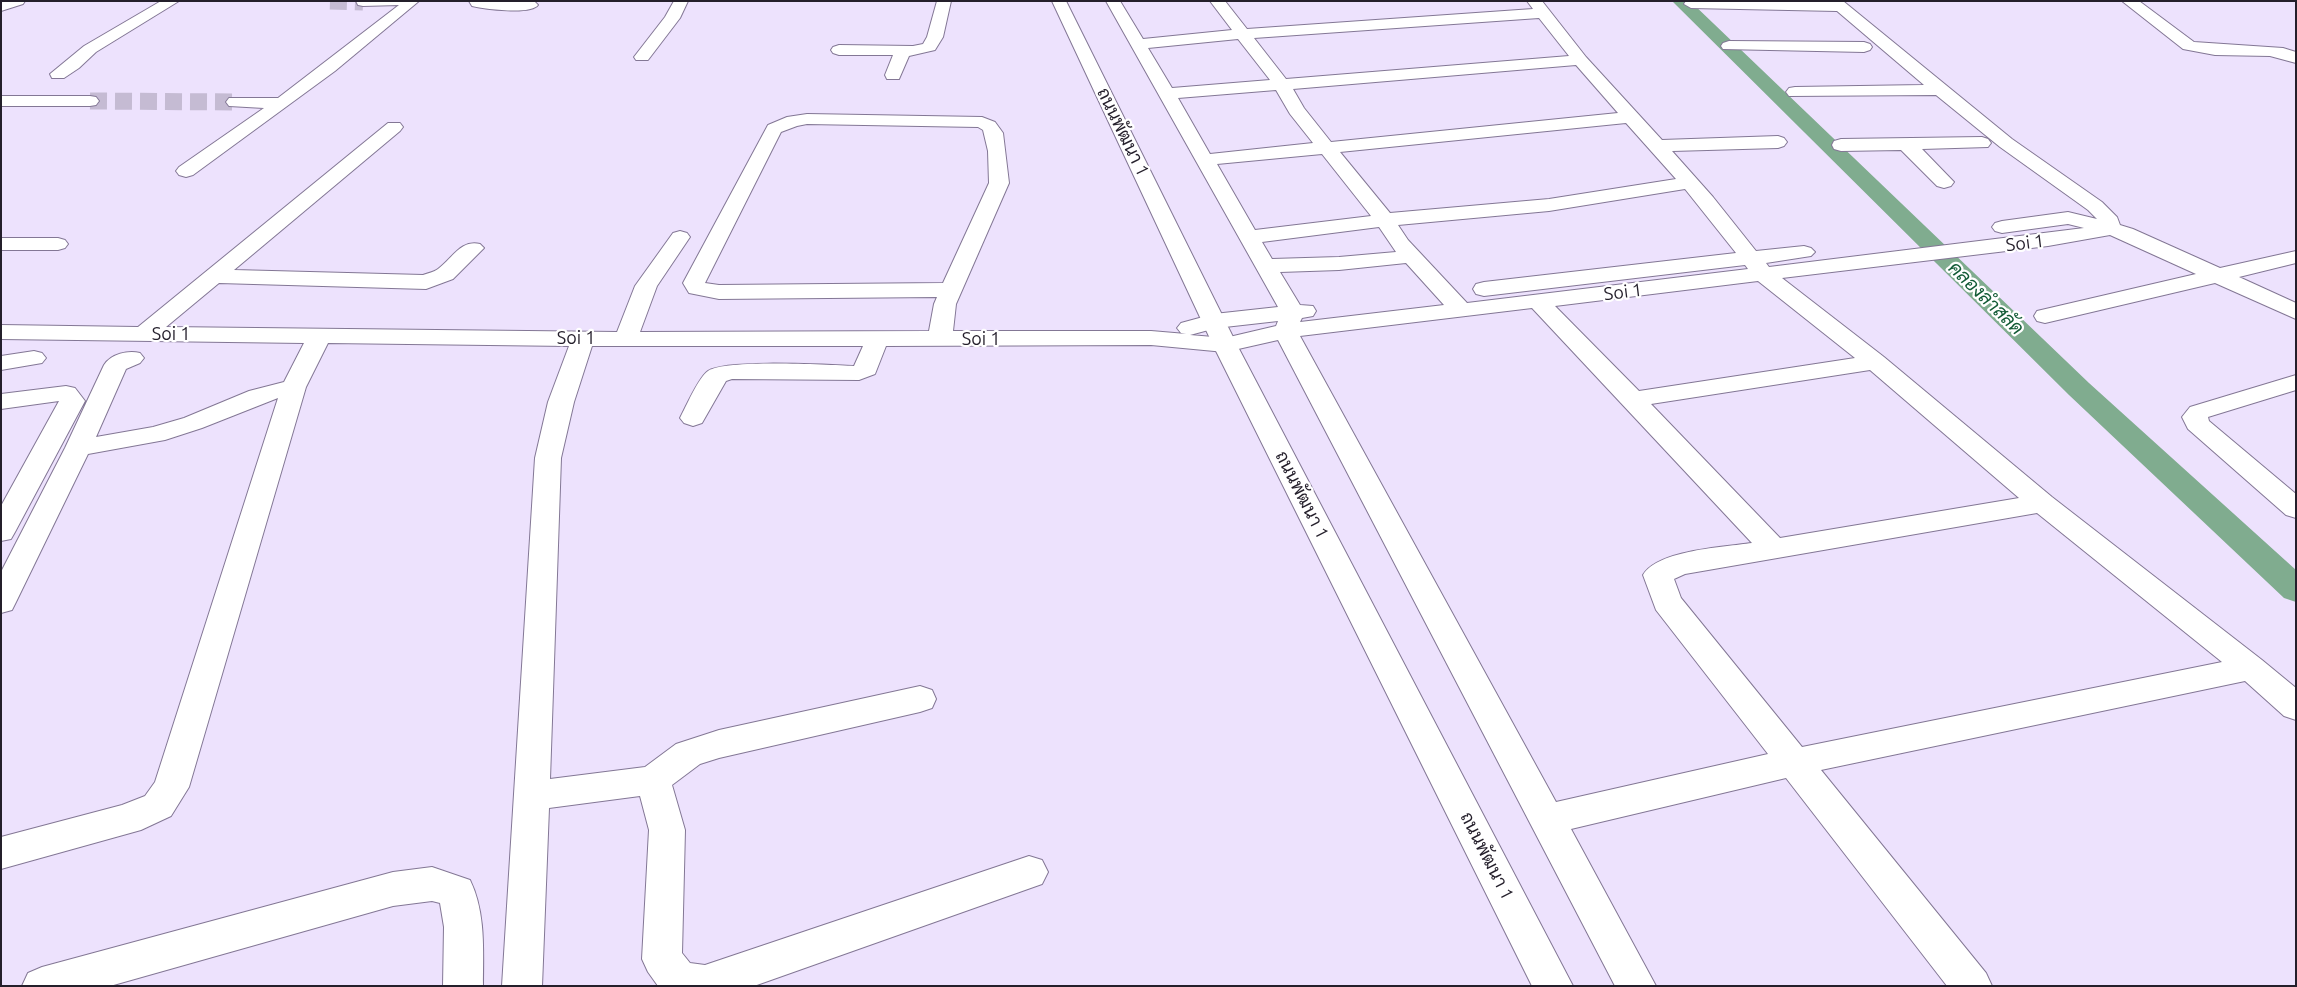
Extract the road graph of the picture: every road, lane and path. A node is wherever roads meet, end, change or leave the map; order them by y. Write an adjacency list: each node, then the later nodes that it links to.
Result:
1 (18, 1): 16 (street)
2 (172, 1): 27 (street)
3 (396, 1): 12 (street)
4 (412, 1): 37 (street)
5 (476, 1): 15 (street)
6 (681, 1): 24 (street)
7 (944, 1): 23 (street)
8 (1059, 1): 71 (street, ถนนพัฒนา 1)
9 (1113, 1): 19 (street)
10 (1217, 1): 18 (street)
11 (2129, 1): 25 (street)
12 (363, 2)
13 (1691, 4): 14 (street)
14 (1826, 4): 21 (street); 30 (street)
15 (531, 5)
16 (1, 7)
17 (1539, 7): 18 (street); 26 (street)
18 (1241, 34): 19 (street); 29 (street)
19 (1138, 44): 33 (street)
20 (1729, 46): 21 (street)
21 (1864, 47): 31 (street)
22 (840, 50): 23 (street)
23 (911, 50): 28 (street)
24 (642, 57)
25 (2296, 58)
26 (1580, 60): 29 (street); 38 (street)
27 (58, 74)
28 (893, 75)
29 (1282, 85): 33 (street); 43 (street)
30 (1940, 90): 31 (street); 52 (street)
31 (1919, 91): 32 (street); 41 (street)
32 (1795, 92)
33 (1167, 94): 46 (street)
34 (1, 101): 35 (street)
35 (90, 101)
36 (235, 102): 37 (street)
37 (281, 103): 47 (street)
38 (1630, 117): 43 (street); 44 (street)
39 (394, 127): 63 (street)
40 (1778, 142): 44 (street)
41 (1982, 143): 45 (street); 48 (street)
42 (1841, 145): 45 (street)
43 (1327, 146): 46 (street); 51 (street)
44 (1657, 146): 50 (street)
45 (1908, 146): 49 (street)
46 (1205, 160): 54 (street)
47 (186, 171)
48 (2028, 179)
49 (1944, 182)
50 (1688, 183): 51 (street); 61 (street)
51 (1385, 220): 54 (street); 58 (street)
52 (2102, 231): 61 (street, Soi 1); 61 (street); 62 (street)
53 (680, 237): 74 (street)
54 (1249, 237): 60 (street)
55 (1, 244): 56 (street)
56 (58, 244)
57 (473, 248): 63 (street)
58 (1411, 256): 60 (street); 65 (street)
59 (2296, 257): 62 (street)
60 (1266, 265): 69 (street)
61 (1757, 266): 65 (street); 66 (street, Soi 1); 80 (street)
62 (2221, 275): 67 (street); 68 (street)
63 (212, 276): 72 (street)
64 (952, 290): 64 (street); 77 (street)
65 (1454, 302): 66 (street, Soi 1); 69 (street, Soi 1)
66 (1539, 302): 84 (street)
67 (2296, 312)
68 (2044, 316)
69 (1289, 322): 71 (street, Soi 1); 99 (street)
70 (1, 332): 72 (street, Soi 1)
71 (1220, 333): 77 (street, Soi 1); 106 (street, ถนนพัฒนา 1)
72 (143, 334): 73 (street, Soi 1)
73 (320, 335): 76 (street, Soi 1); 83 (street)
74 (626, 338): 75 (street, Soi 1); 76 (street, Soi 1)
75 (877, 338): 77 (street, Soi 1); 86 (street)
76 (583, 339): 98 (street)
77 (940, 339)
78 (34, 358): 81 (street)
79 (132, 358): 87 (street)
80 (1875, 362): 84 (street); 88 (street)
81 (1, 363)
82 (2296, 382): 89 (street)
83 (294, 387): 87 (street); 100 (street)
84 (1633, 398): 91 (street)
85 (1, 402): 90 (street)
86 (693, 418)
87 (78, 448): 92 (street)
88 (2042, 503): 91 (street); 93 (street)
89 (2296, 508)
90 (1, 532)
91 (1774, 548): 96 (street)
92 (1, 602)
93 (2251, 668): 95 (street); 96 (street)
94 (920, 699): 97 (street)
95 (2296, 707)
96 (1794, 762): 99 (street); 108 (street)
97 (653, 780): 98 (street); 102 (street)
98 (531, 796): 105 (street)
99 (1548, 819): 107 (street)
100 (1, 853)
101 (1029, 872): 102 (street)
102 (705, 985)
103 (42, 986): 104 (street)
104 (463, 986)
105 (522, 986)
106 (1553, 986)
107 (1636, 986)
108 (1972, 986)

